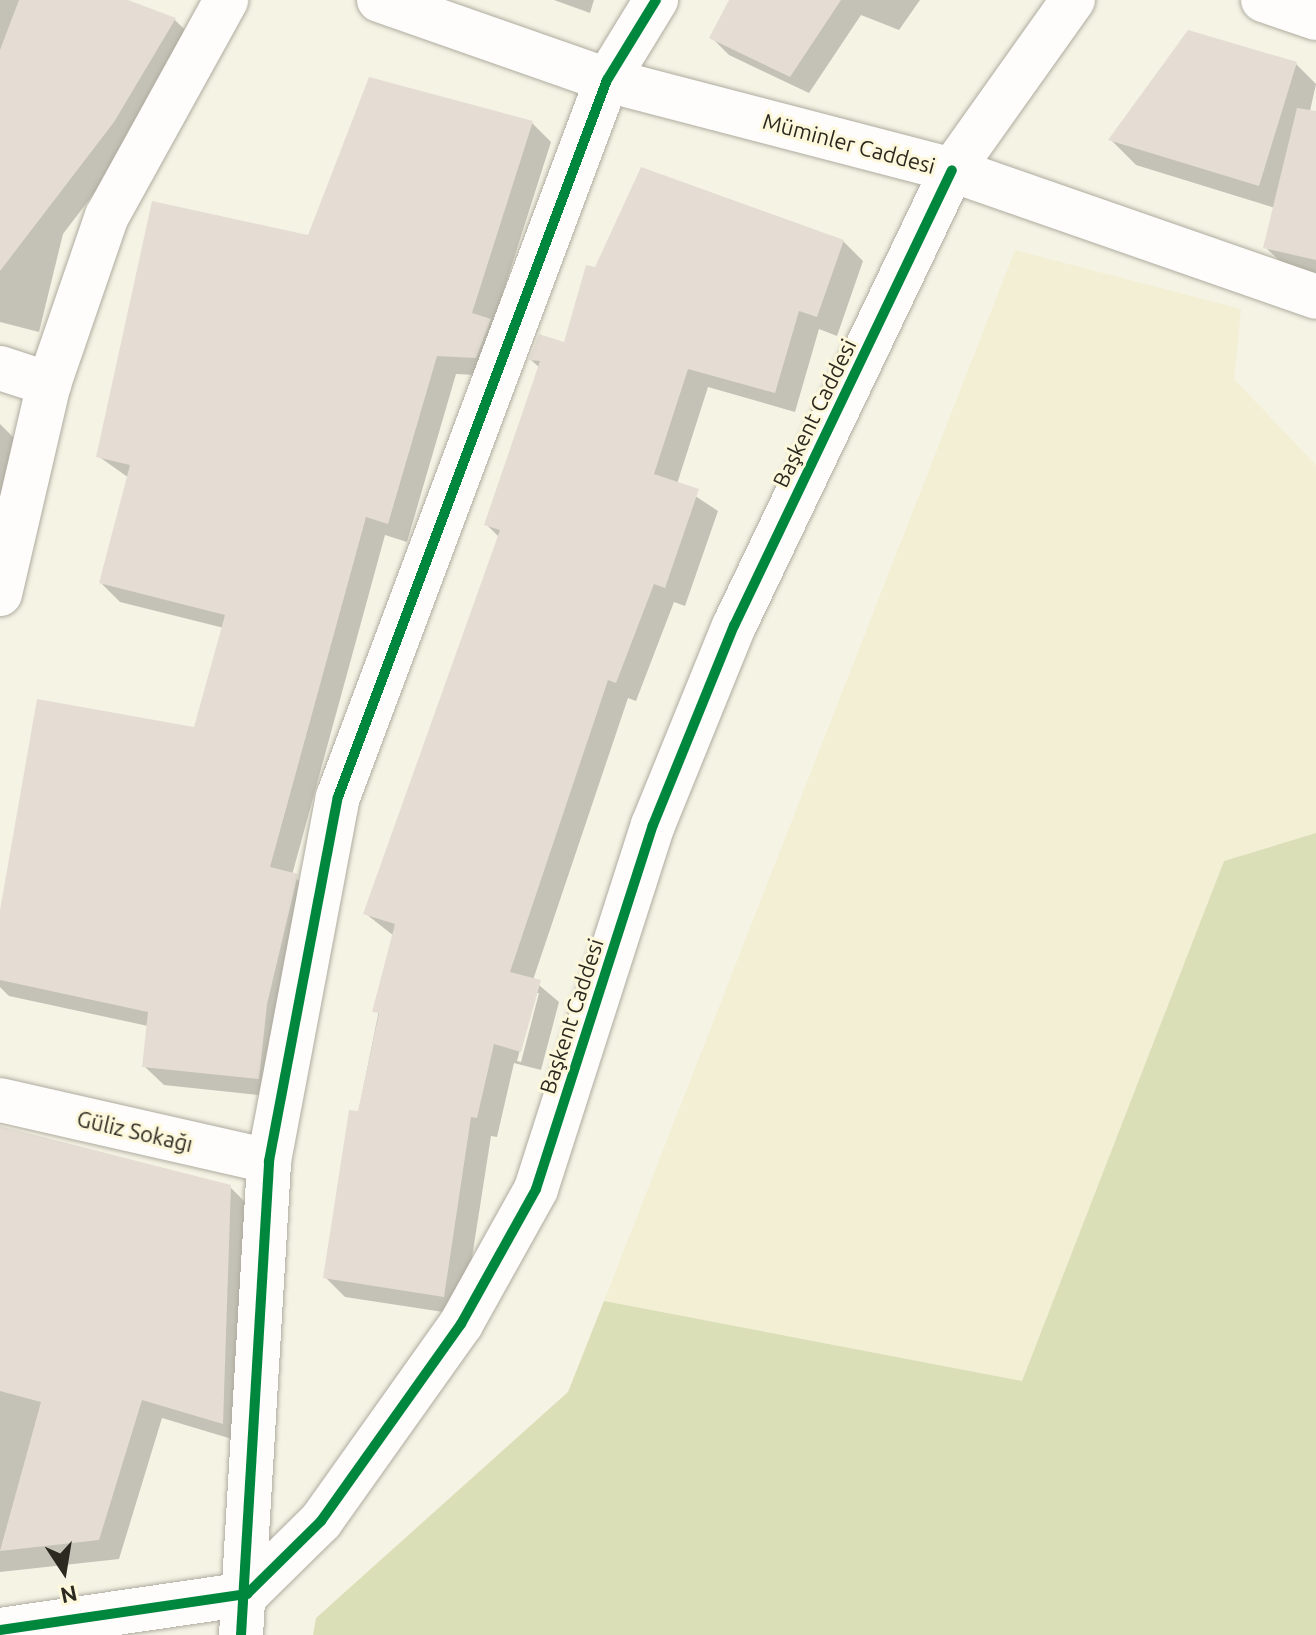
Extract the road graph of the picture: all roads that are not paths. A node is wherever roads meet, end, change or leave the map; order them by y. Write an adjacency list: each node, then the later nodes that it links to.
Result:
1 (226, 0): 11 (street)
2 (379, 0): 7 (street, Müminler Caddesi)
3 (656, 0): 7 (street)
4 (1073, 0): 8 (street, Başkent Caddesi)
5 (1263, 0): 6 (street)
6 (1316, 18)
7 (607, 80): 8 (street, Müminler Caddesi); 14 (street)
8 (952, 170): 9 (street, Müminler Caddesi); 15 (street, Başkent Caddesi)
9 (1316, 297)
10 (0, 368): 11 (street)
11 (49, 384): 12 (street)
12 (0, 594)
13 (0, 1100): 14 (street, Güliz Sokağı)
14 (269, 1161): 15 (street)
15 (244, 1615): 16 (street)
16 (0, 1630)

